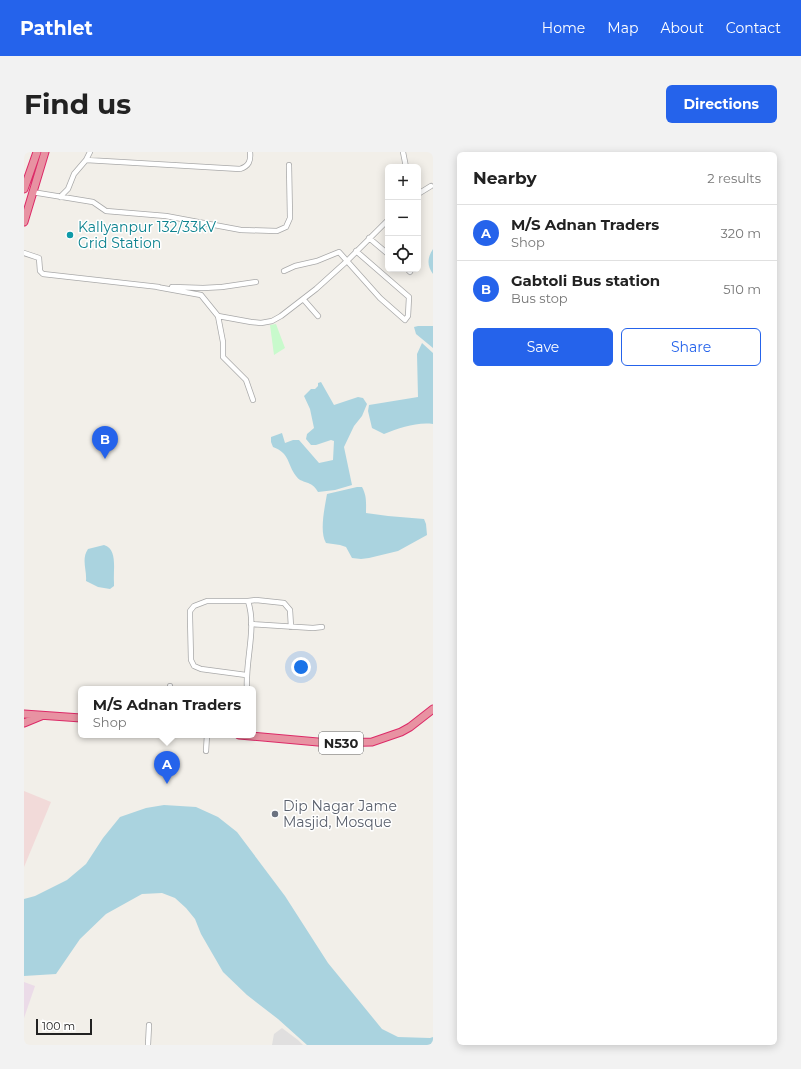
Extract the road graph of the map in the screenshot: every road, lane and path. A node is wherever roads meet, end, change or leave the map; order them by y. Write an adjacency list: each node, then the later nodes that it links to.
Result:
1 (37, 152): 9 (highway)
2 (45, 152): 12 (highway)
3 (90, 152): 6 (street)
4 (250, 152): 6 (street)
5 (403, 152): 7 (street)
6 (86, 160): 14 (street)
7 (405, 164)
8 (289, 165): 14 (street)
9 (27, 171): 11 (highway)
10 (431, 186): 13 (street)
11 (24, 189)
12 (32, 192): 14 (street); 15 (highway)
13 (421, 192)
14 (60, 197)
15 (24, 222)
16 (385, 223): 17 (street)
17 (369, 238): 18 (street); 19 (street)
18 (356, 251): 21 (street); 21 (street)
19 (385, 251)
20 (24, 253): 24 (street)
21 (347, 261): 22 (street); 25 (street)
22 (284, 271)
23 (256, 282): 24 (street)
24 (157, 287): 26 (street)
25 (304, 300): 26 (street); 27 (street)
26 (218, 316): 28 (street)
27 (318, 316)
28 (253, 400)
29 (248, 601): 30 (street); 31 (street); 33 (street)
30 (251, 624): 31 (street); 33 (street)
31 (291, 627): 32 (street)
32 (322, 627)
33 (246, 675): 34 (street)
34 (247, 686)
35 (433, 709): 40 (highway, N530)
36 (24, 714): 37 (highway)
37 (45, 715): 38 (highway); 39 (highway)
38 (78, 718)
39 (24, 722)
40 (256, 736)
41 (207, 738): 42 (street)
42 (206, 751)
43 (149, 1025): 44 (street)
44 (148, 1045)

